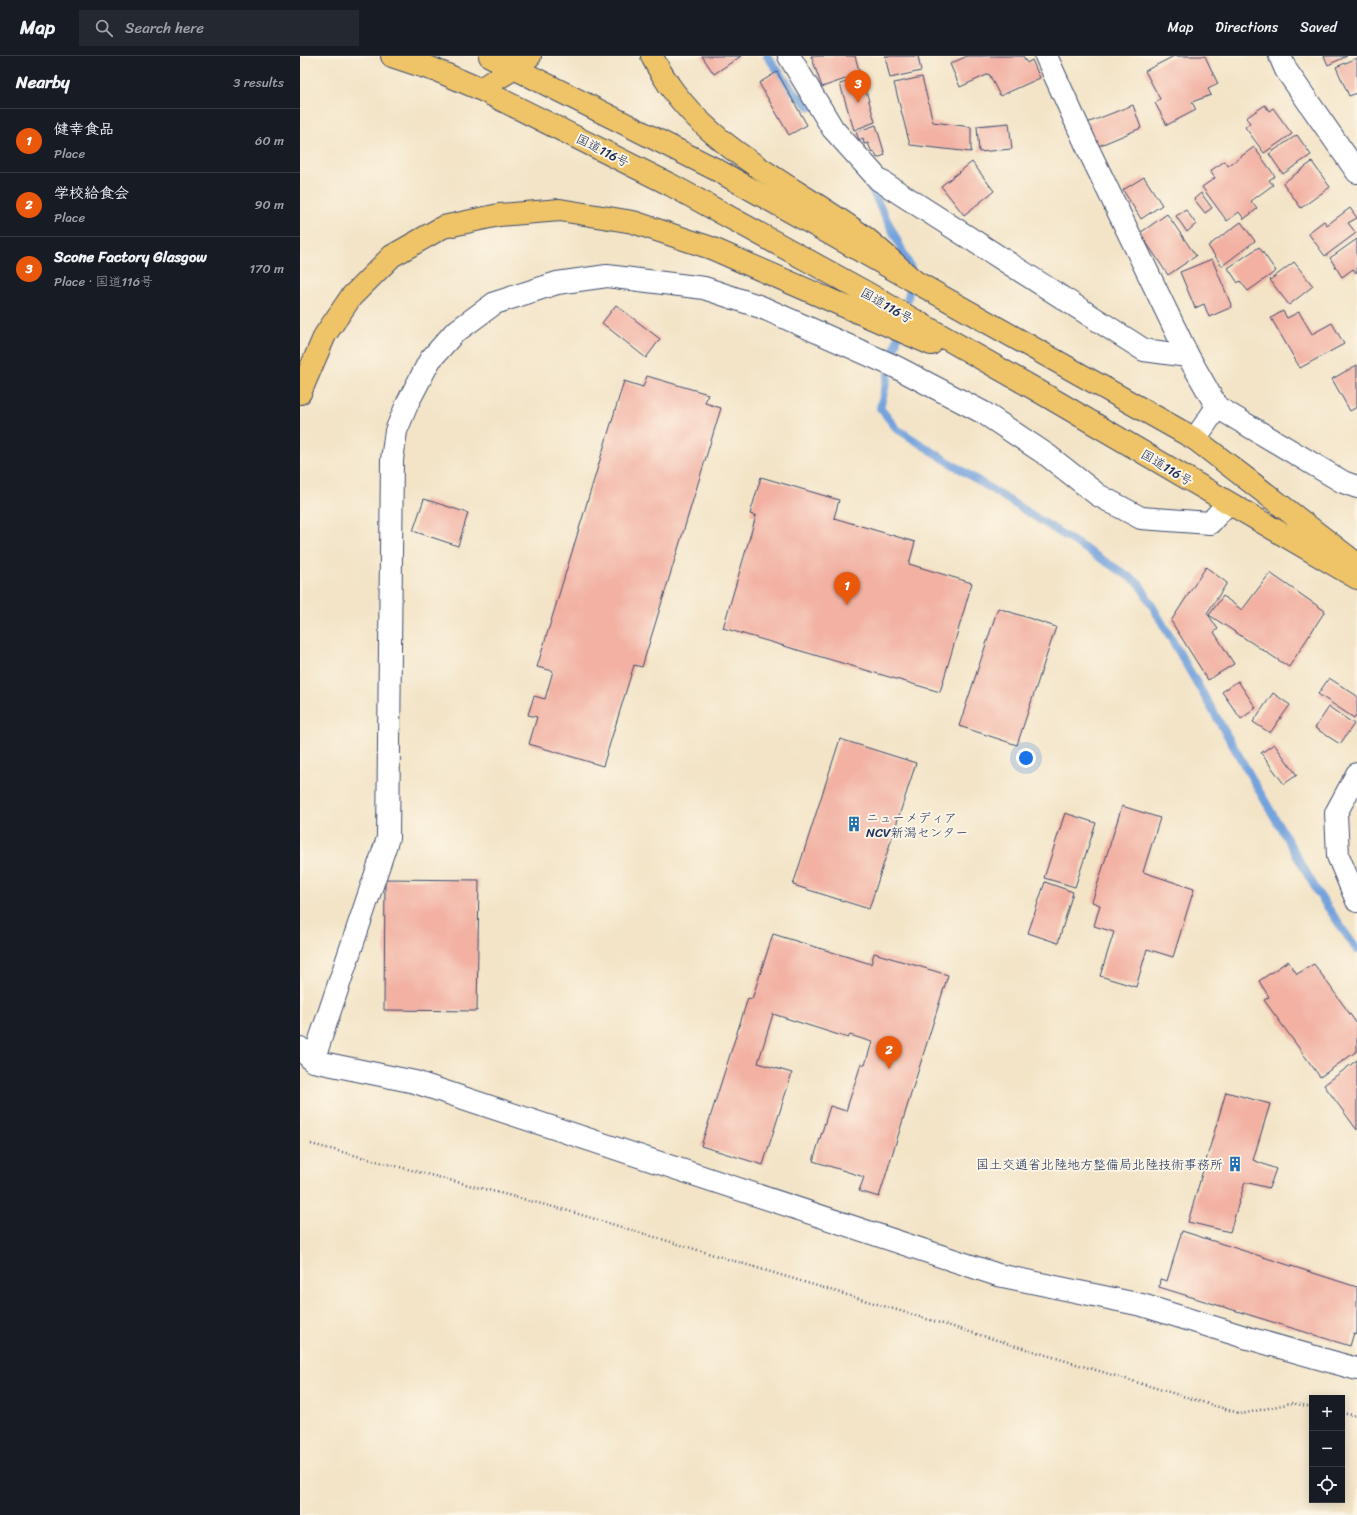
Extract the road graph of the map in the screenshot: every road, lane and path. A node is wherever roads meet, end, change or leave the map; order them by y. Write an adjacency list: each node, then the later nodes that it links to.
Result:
1 (392, 56): 9 (highway)
2 (404, 56): 9 (highway, 国道116号)
3 (490, 56): 8 (highway)
4 (652, 56): 12 (highway)
5 (789, 56): 13 (street)
6 (1046, 56): 13 (street)
7 (1280, 56): 11 (street)
8 (523, 62): 10 (highway); 12 (highway)
9 (434, 70): 10 (highway, 国道116号)
10 (480, 89): 14 (highway, 国道116号)
11 (1357, 172)
12 (913, 280): 17 (highway)
13 (1188, 356): 16 (street)
14 (1035, 389): 15 (highway); 19 (highway, 国道116号)
15 (300, 393)
16 (1217, 408): 17 (street); 18 (street)
17 (1195, 439): 20 (highway)
18 (1357, 487)
19 (1228, 503): 21 (highway, 国道116号); 24 (street)
20 (1357, 564)
21 (1357, 578)
22 (1357, 774): 23 (street)
23 (1357, 900)
24 (307, 1054): 26 (street)
25 (311, 1144): 27 (path)
26 (1357, 1369)
27 (1309, 1406)
28 (1345, 1414): 29 (path)
29 (1357, 1416)

